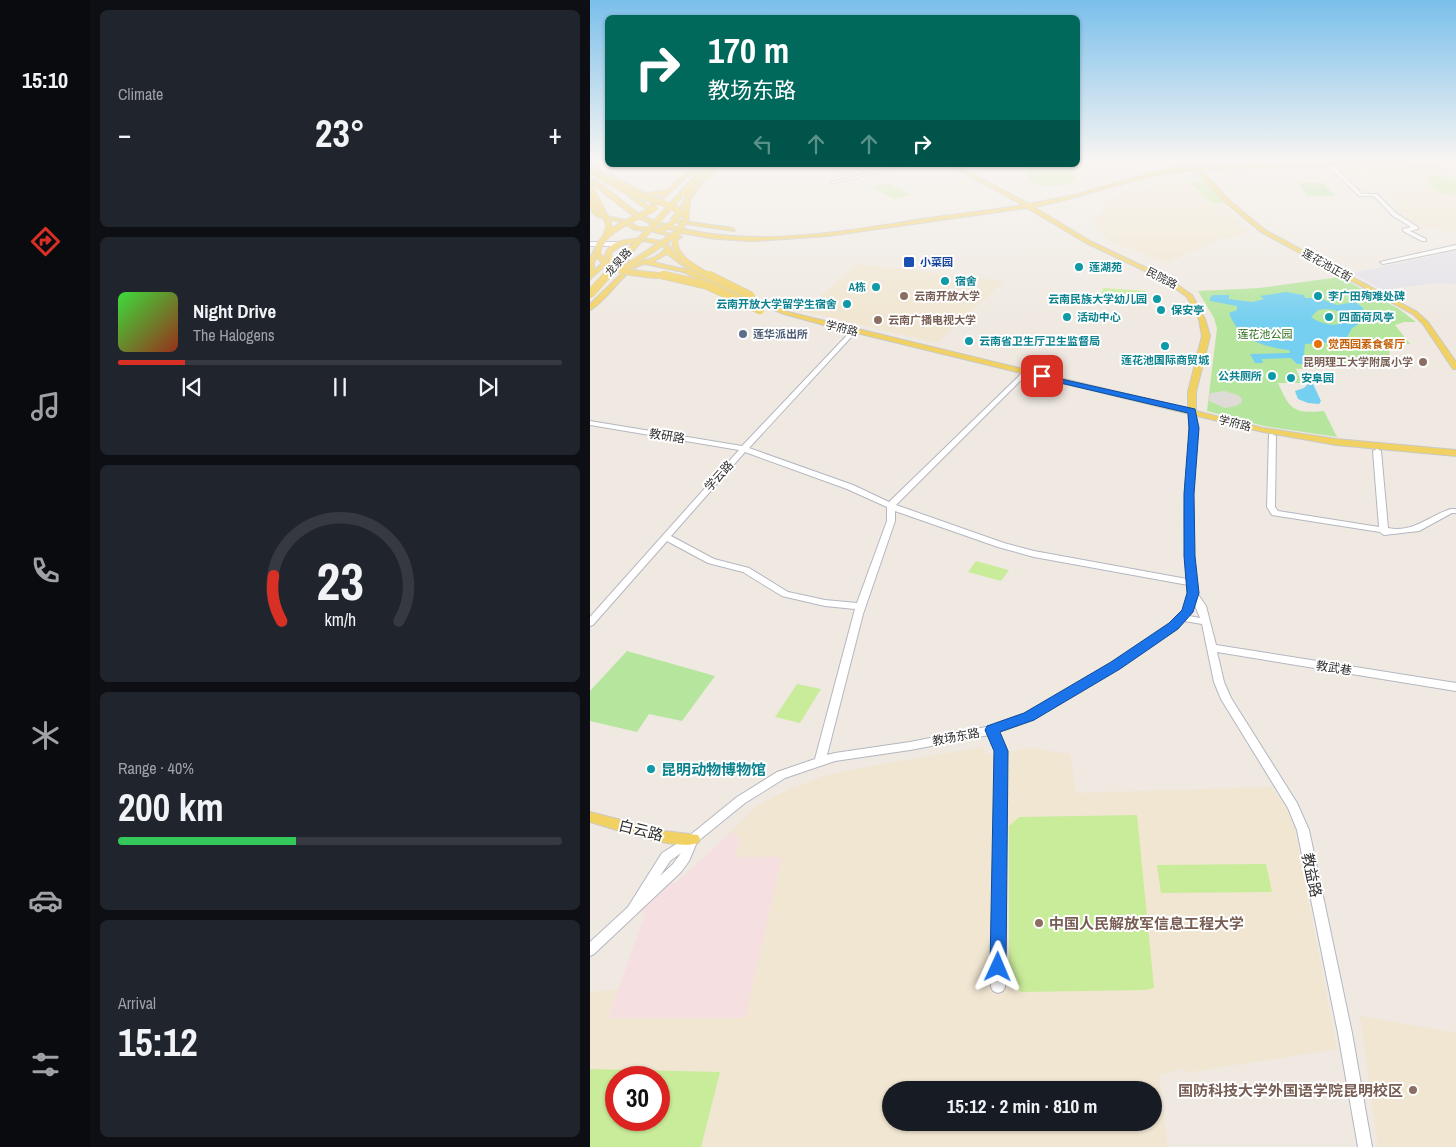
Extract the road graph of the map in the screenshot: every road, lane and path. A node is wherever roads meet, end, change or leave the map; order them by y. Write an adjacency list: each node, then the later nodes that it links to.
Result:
1 (598, 215): 19 (main road)
2 (604, 215): 25 (main road, bridge)
3 (634, 215): 19 (main road, bridge)
4 (636, 215): 20 (main road)
5 (644, 215): 25 (main road, bridge)
6 (651, 215): 20 (main road)
7 (657, 215): 36 (main road, 龙泉路, bridge)
8 (659, 215): 37 (main road, 龙泉路, bridge)
9 (670, 215): 20 (main road)
10 (678, 215): 20 (main road)
11 (683, 215): 18 (main road, bridge)
12 (688, 215): 18 (main road, bridge)
13 (949, 215): 20 (main road)
14 (963, 215): 22 (main road)
15 (1042, 215): 44 (main road, 民院路)
16 (1243, 215): 42 (main road, 莲花池正街)
17 (1395, 215): 26 (street)
18 (686, 218): 23 (main road, bridge)
19 (624, 219): 21 (main road)
20 (673, 223): 22 (main road); 24 (main road, bridge)
21 (632, 226): 24 (main road); 28 (main road)
22 (889, 226): 24 (main road)
23 (678, 232): 38 (main road, bridge); 40 (main road, 学府路, bridge)
24 (657, 234): 28 (main road); 31 (main road, 学府路)
25 (605, 238): 30 (main road, bridge)
26 (1424, 240)
27 (590, 244): 28 (street)
28 (621, 244): 32 (main road)
29 (1456, 247): 34 (street)
30 (598, 248): 35 (main road); 41 (main road, bridge)
31 (668, 249): 33 (main road); 40 (main road, 学府路)
32 (610, 259): 33 (main road, 学府路); 35 (main road)
33 (643, 262): 39 (main road); 41 (main road, 学府路)
34 (1383, 262)
35 (590, 276)
36 (590, 288)
37 (590, 294)
38 (590, 301)
39 (590, 308)
40 (786, 313): 44 (main road, 学府路)
41 (852, 333): 43 (main road, 学府路); 47 (street, 学云路)
42 (1456, 367)
43 (1023, 375): 44 (main road, 学府路); 50 (street)
44 (1193, 414): 49 (main road, 学府路); 54 (street, 教场东路)
45 (590, 423): 47 (street, 教研路)
46 (1272, 436): 52 (street)
47 (744, 449): 50 (street, 教研路); 53 (street, 学云路)
48 (1377, 451): 52 (street)
49 (1456, 453)
50 (891, 504): 54 (street, 教研路); 56 (street)
51 (1456, 512): 52 (street)
52 (1384, 532)
53 (666, 537): 56 (street); 59 (street, 学云路)
54 (1192, 583): 55 (street, 教场东路)
55 (1193, 593): 57 (street, 教场东路); 58 (street)
56 (861, 606): 63 (street)
57 (1182, 618): 58 (street); 62 (street, 教场东路)
58 (1206, 622): 60 (street, 教益路)
59 (590, 623)
60 (1212, 648): 61 (street, 教武巷); 68 (street, 教益路)
61 (1456, 687)
62 (992, 730): 63 (street, 教场东路); 67 (street)
63 (820, 762): 65 (street, 教场东路)
64 (590, 817): 65 (main road, 白云路)
65 (693, 839): 66 (street, 教场东路)
66 (590, 950)
67 (998, 987)
68 (1365, 1147)

